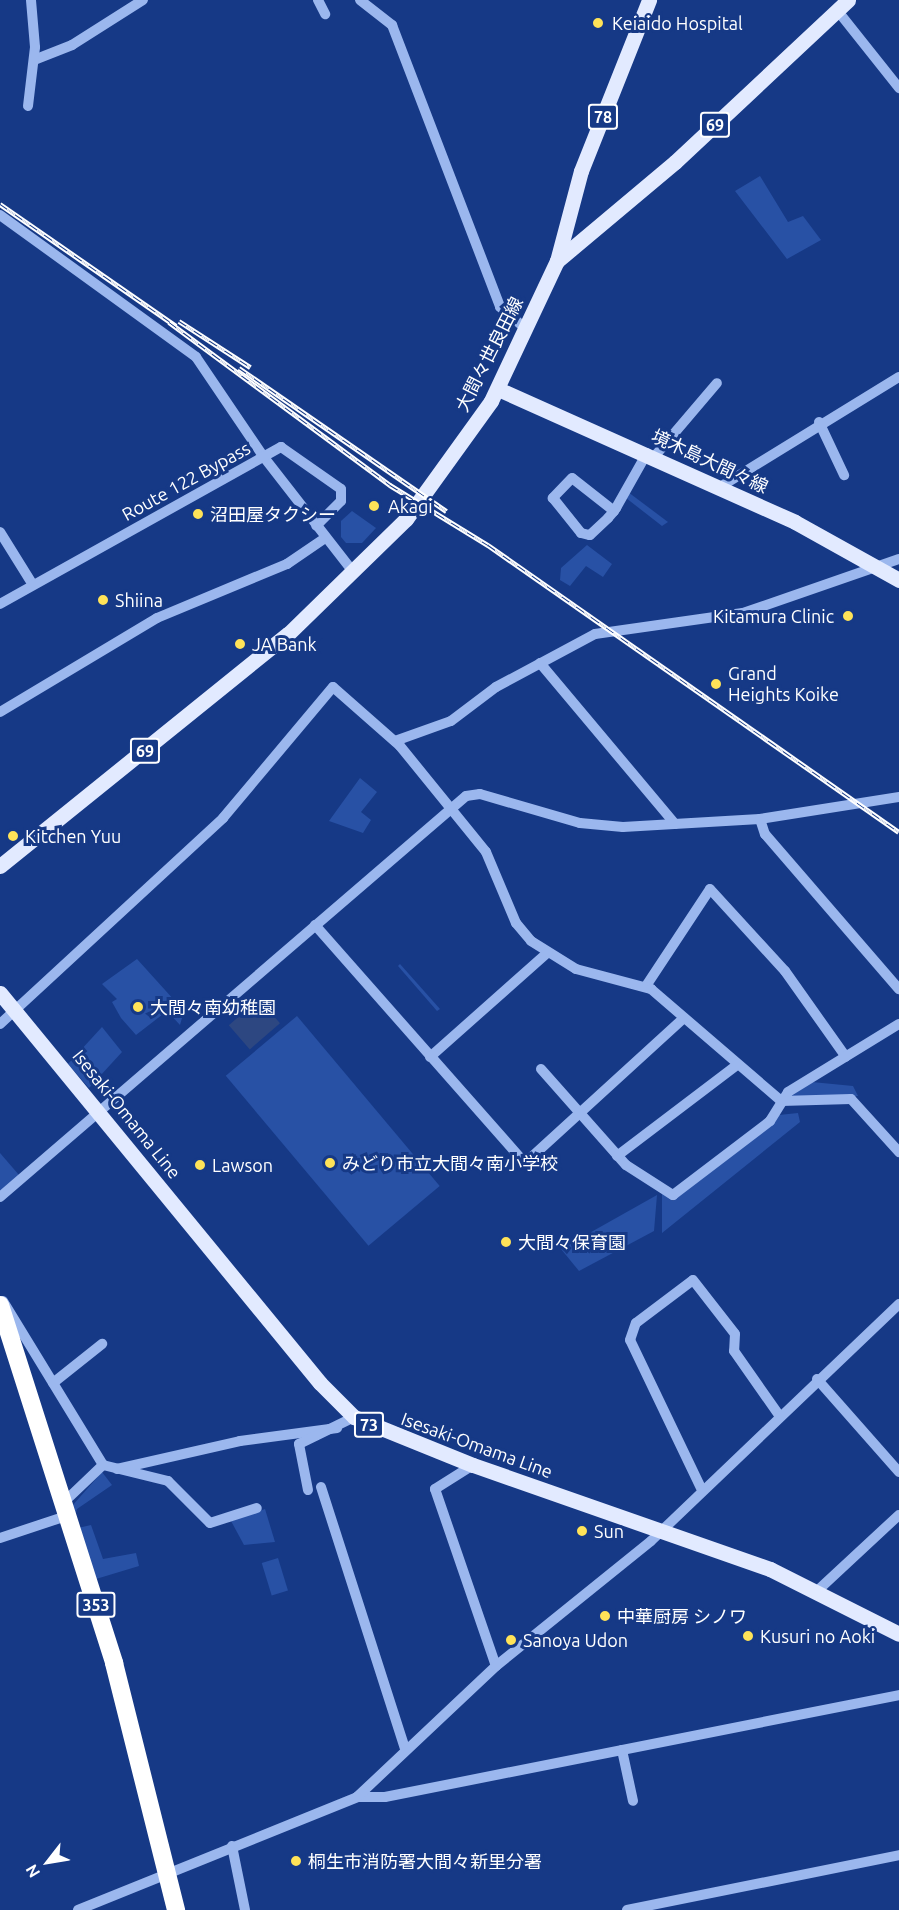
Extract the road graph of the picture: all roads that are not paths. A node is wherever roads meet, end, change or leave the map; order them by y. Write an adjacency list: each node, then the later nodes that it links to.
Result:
1 (31, 0): 8 (street)
2 (143, 0): 8 (street)
3 (318, 0): 7 (street)
4 (360, 0): 13 (street)
5 (649, 0): 12 (main road, 78)
6 (843, 5): 9 (street); 12 (main road, 大間々世良田線 / 69)
7 (325, 14)
8 (34, 60): 10 (street)
9 (899, 88)
10 (28, 106)
11 (0, 215): 19 (street)
12 (557, 261): 13 (main road, 大間々世良田線 / 69)
13 (526, 328): 16 (main road, 大間々世良田線 / 69)
14 (899, 377): 17 (street)
15 (717, 383): 18 (street)
16 (498, 389): 18 (main road, 境木島大間々線); 28 (main road, 大間々世良田線 / 69)
17 (819, 422): 20 (street); 21 (street)
18 (651, 455): 21 (main road, 境木島大間々線); 22 (street)
19 (263, 456): 23 (street, Route 122 Bypass); 23 (street); 30 (street, Route 122 Bypass)
20 (844, 475)
21 (720, 487): 27 (main road, 境木島大間々線)
22 (614, 511): 22 (street)
23 (316, 526): 25 (street, Route 122 Bypass)
24 (0, 532): 30 (street)
25 (326, 538): 28 (street, Route 122 Bypass); 33 (street)
26 (899, 559): 27 (street)
27 (877, 565): 29 (main road, 境木島大間々線); 32 (street)
28 (351, 569): 39 (main road, 大間々世良田線 / 69)
29 (899, 580)
30 (33, 585): 31 (street, Route 122 Bypass)
31 (0, 604)
32 (540, 663): 34 (street); 38 (street)
33 (0, 712)
34 (395, 741): 36 (street); 45 (street)
35 (899, 797): 37 (street)
36 (447, 807): 38 (street); 40 (street); 41 (street)
37 (760, 819): 38 (street); 43 (street)
38 (675, 824)
39 (0, 866)
40 (315, 924): 49 (street); 54 (street)
41 (547, 953): 42 (street); 49 (street)
42 (646, 986): 46 (street); 50 (street)
43 (899, 989)
44 (0, 993): 45 (main road, Isesaki-Omama Line / 73)
45 (15, 1011): 47 (street); 54 (main road, Isesaki-Omama Line / 73)
46 (684, 1018): 51 (street); 55 (street)
47 (0, 1024)
48 (899, 1024): 50 (street)
49 (430, 1057): 55 (street)
50 (846, 1057): 53 (street)
51 (738, 1065): 53 (street); 57 (street)
52 (541, 1069): 55 (street)
53 (782, 1101): 56 (street); 57 (street)
54 (99, 1109): 58 (street); 66 (main road, Isesaki-Omama Line / 73)
55 (580, 1114): 57 (street)
56 (899, 1152)
57 (617, 1156)
58 (0, 1197)
59 (0, 1299): 64 (street)
60 (899, 1304): 63 (street)
61 (0, 1305): 76 (highway, 353)
62 (102, 1344): 64 (street)
63 (817, 1378): 65 (street); 71 (street)
64 (53, 1383): 68 (street)
65 (779, 1415): 73 (street); 73 (street)
66 (354, 1417): 67 (street); 69 (main road, Isesaki-Omama Line / 73)
67 (336, 1428): 70 (street); 74 (street)
68 (103, 1465): 70 (street); 76 (street)
69 (473, 1465): 78 (main road, Isesaki-Omama Line / 73); 82 (street)
70 (114, 1471): 75 (street)
71 (899, 1472)
72 (321, 1487): 84 (street)
73 (701, 1488): 78 (street)
74 (308, 1490)
75 (257, 1508)
76 (64, 1510): 79 (street); 90 (highway, 353)
77 (899, 1515): 80 (street)
78 (660, 1532): 80 (main road, Isesaki-Omama Line / 73); 82 (street)
79 (0, 1538)
80 (816, 1592): 81 (main road, Isesaki-Omama Line / 73)
81 (899, 1634)
82 (496, 1666): 84 (street)
83 (899, 1695): 85 (street)
84 (405, 1748): 86 (street)
85 (622, 1750): 86 (street); 87 (street)
86 (357, 1797): 88 (street)
87 (633, 1801)
88 (232, 1846): 90 (street); 93 (street)
89 (899, 1855): 94 (street)
90 (166, 1872): 91 (street); 92 (highway, 353)
91 (78, 1910)
92 (176, 1910)
93 (245, 1910)
94 (627, 1910)

